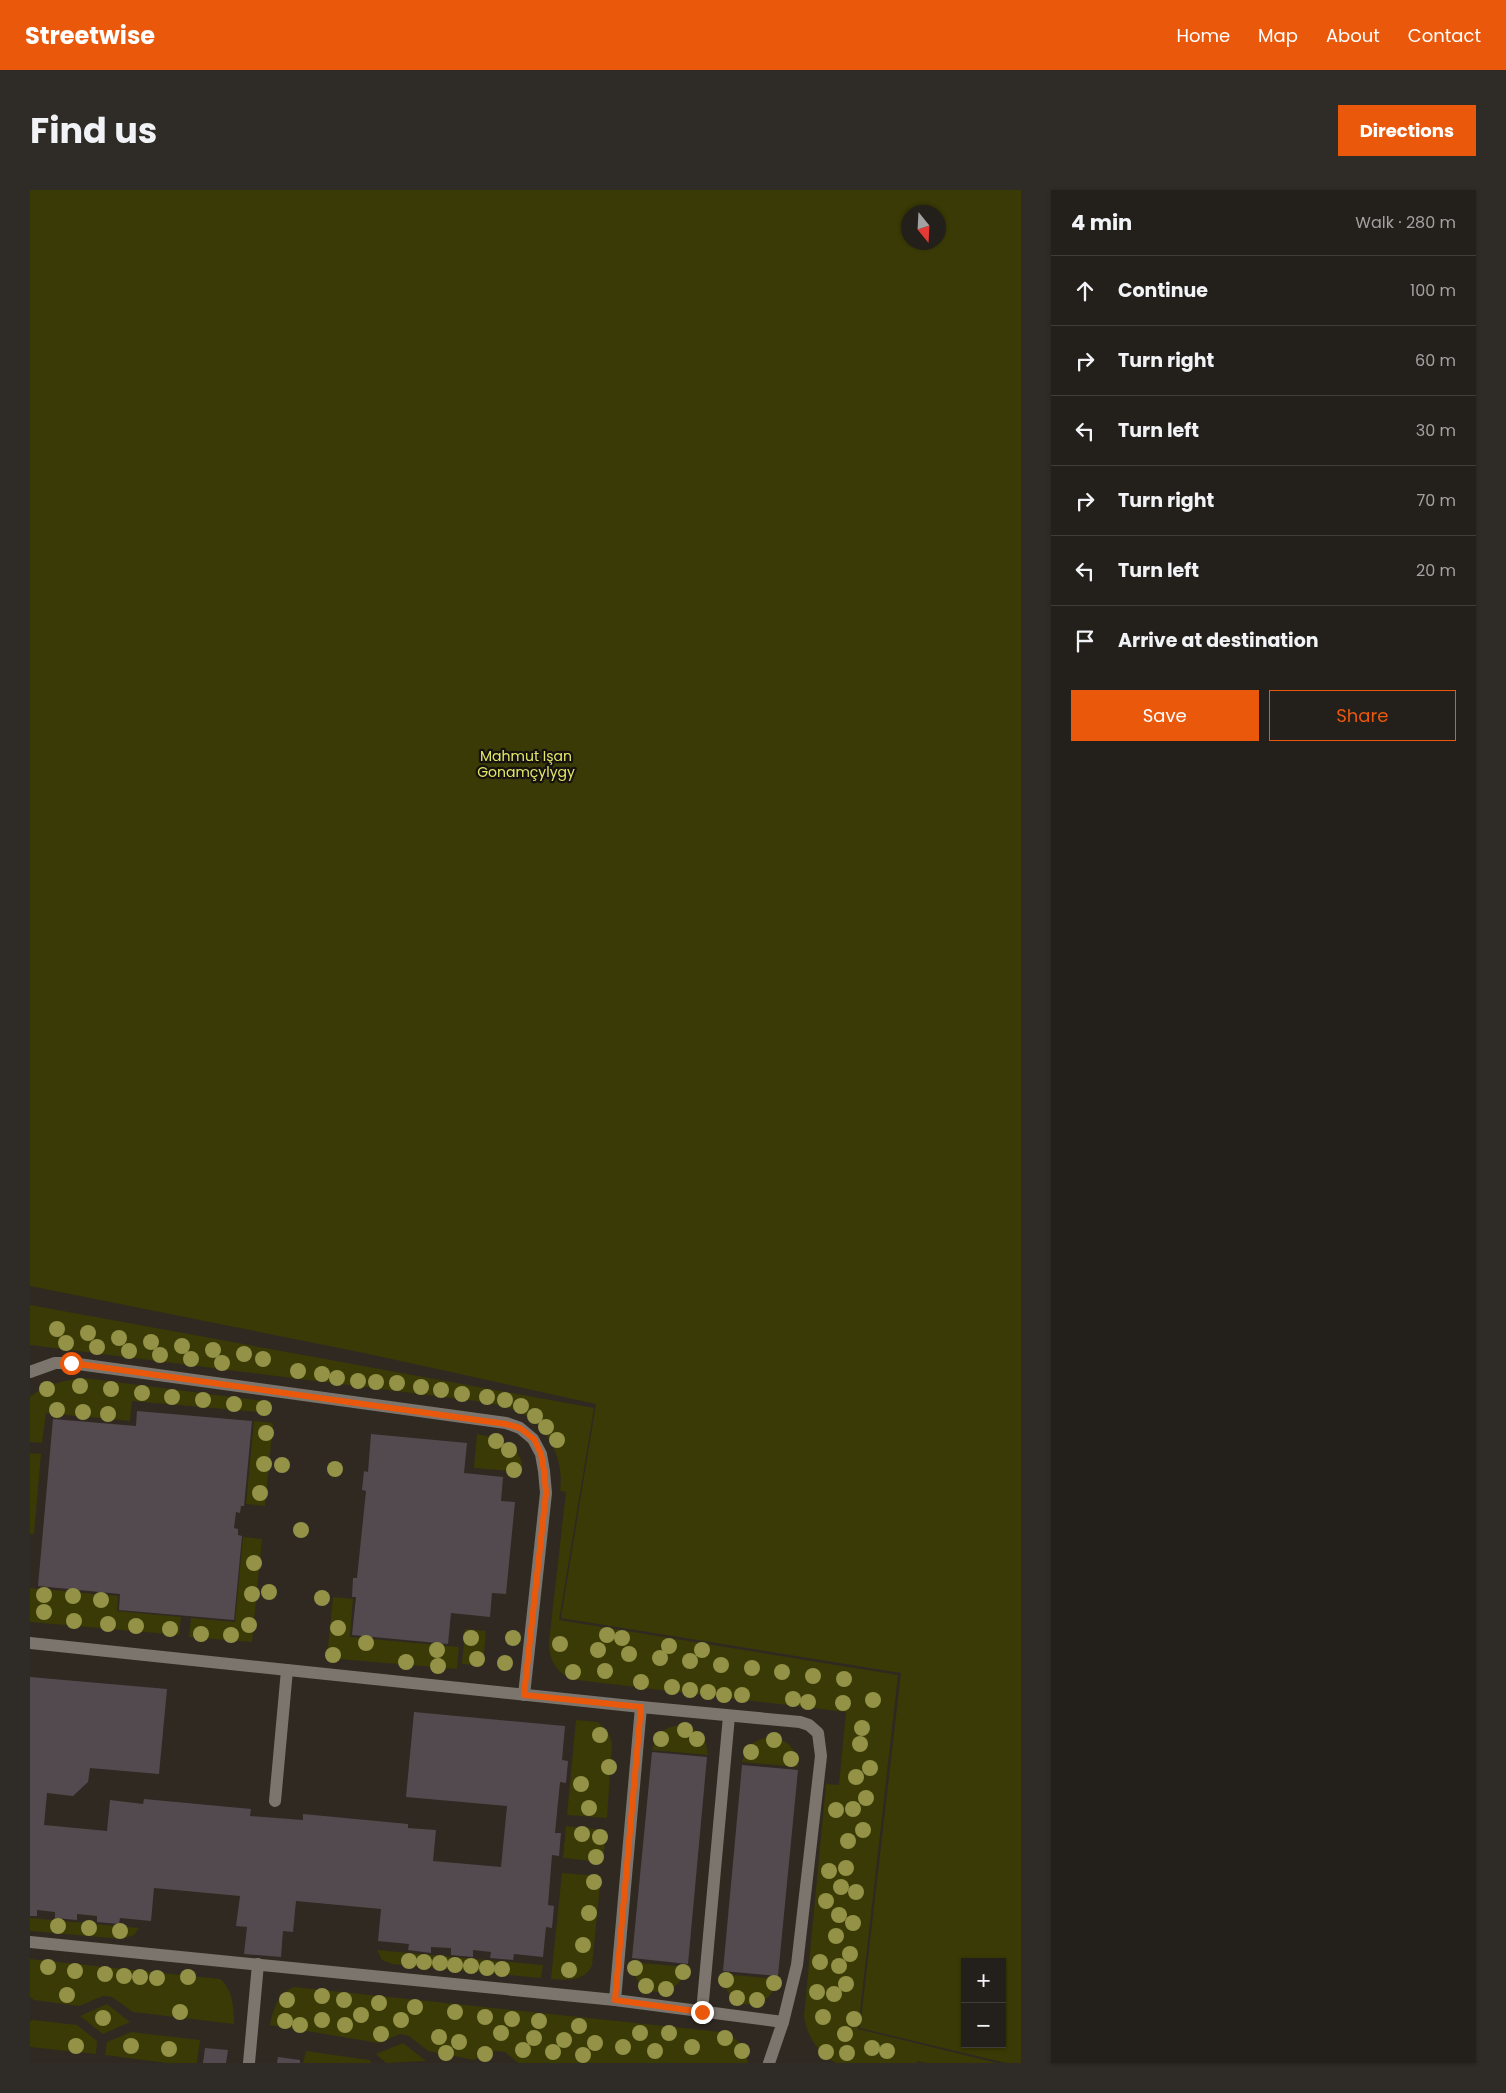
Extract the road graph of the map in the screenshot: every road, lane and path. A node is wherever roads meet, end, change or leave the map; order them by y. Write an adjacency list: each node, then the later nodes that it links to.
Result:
1 (30, 1372): 4 (lane)
2 (30, 1643): 3 (lane)
3 (288, 1670): 4 (lane); 7 (lane)
4 (524, 1695): 5 (lane)
5 (641, 1707): 6 (lane); 10 (lane)
6 (729, 1716): 11 (lane); 12 (lane)
7 (275, 1801)
8 (30, 1942): 9 (lane)
9 (258, 1964): 10 (lane); 13 (lane)
10 (615, 2000): 11 (lane)
11 (702, 2012): 12 (lane)
12 (783, 2022): 14 (lane)
13 (249, 2063)
14 (769, 2063)

